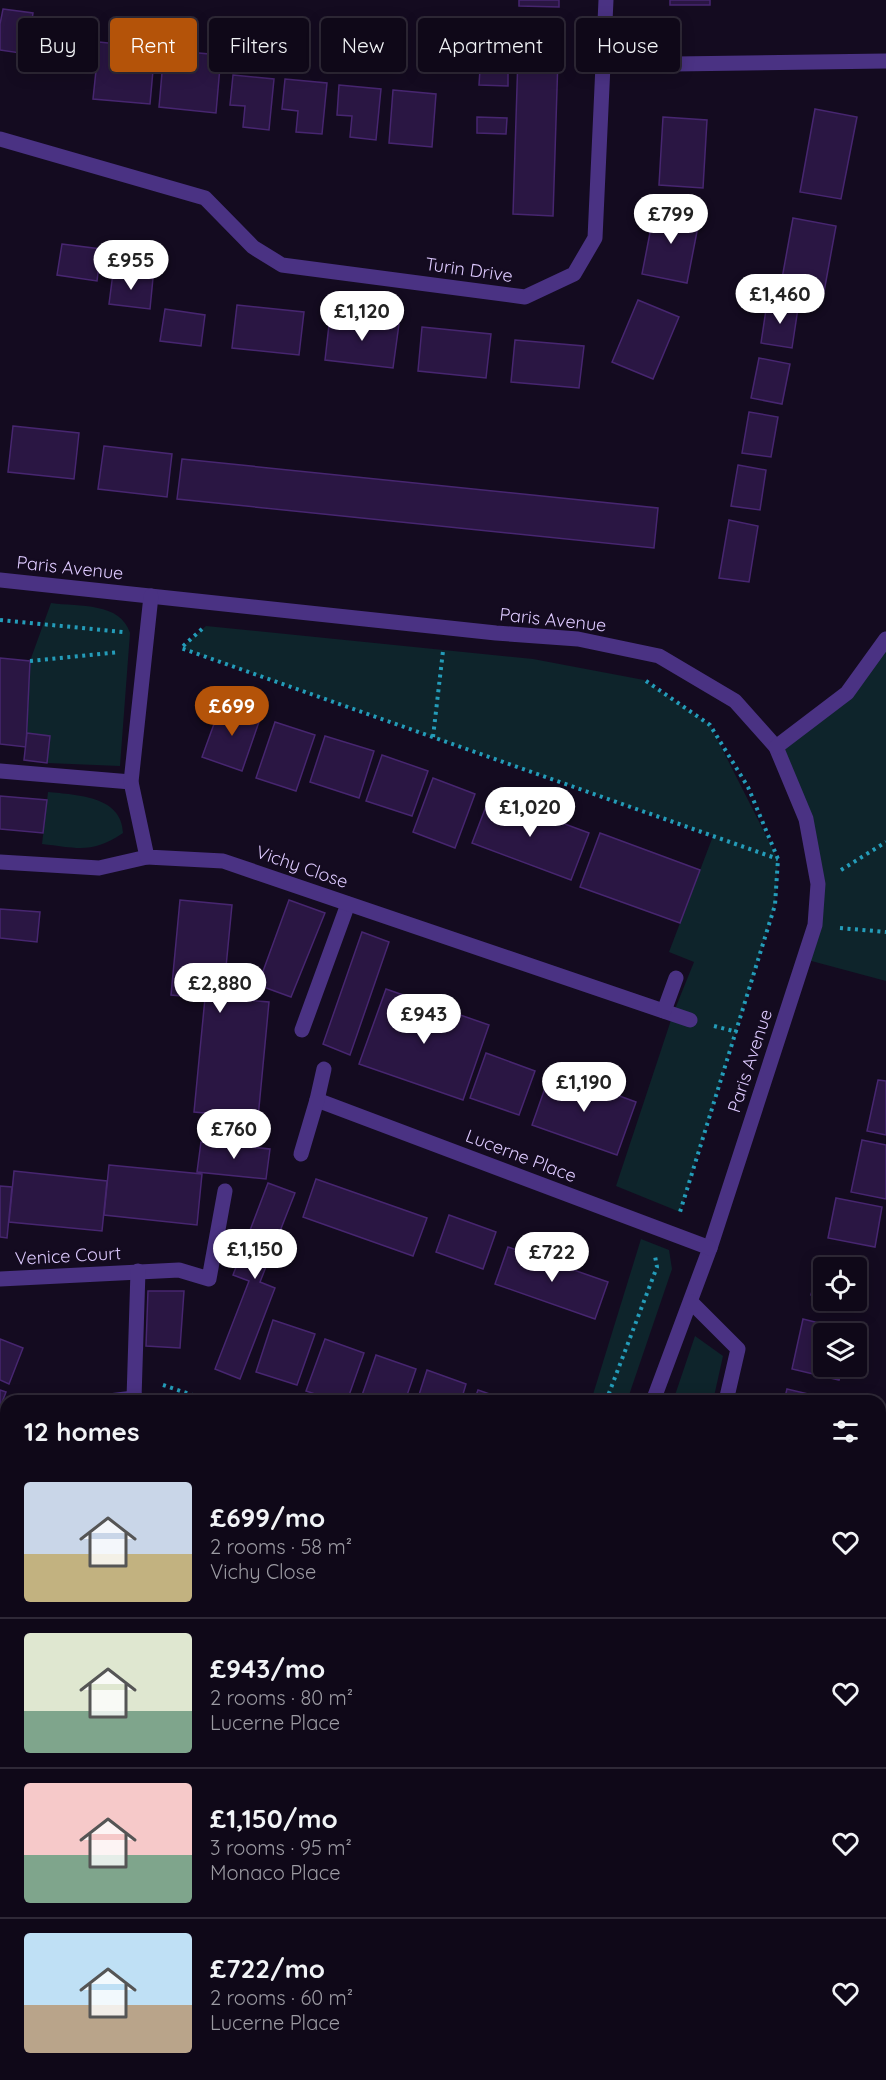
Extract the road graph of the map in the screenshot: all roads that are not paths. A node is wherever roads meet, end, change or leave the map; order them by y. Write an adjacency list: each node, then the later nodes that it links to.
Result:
1 (606, 0): 2 (street, Turin Drive)
2 (605, 18)
3 (886, 61): 4 (street)
4 (680, 64)
5 (603, 72): 6 (street, Turin Drive)
6 (0, 139)
7 (0, 580): 8 (street, Paris Avenue)
8 (151, 596): 10 (street, Paris Avenue); 12 (street)
9 (886, 639): 10 (street)
10 (776, 747): 24 (street, Paris Avenue)
11 (0, 771): 12 (street)
12 (131, 782): 13 (street)
13 (147, 857): 14 (street, Vichy Close); 15 (street, Vichy Close)
14 (0, 862)
15 (348, 904): 17 (street, Vichy Close); 19 (street)
16 (676, 978): 17 (street)
17 (664, 1011): 18 (street, Vichy Close)
18 (690, 1020)
19 (302, 1030)
20 (324, 1068): 21 (street)
21 (318, 1100): 22 (street); 24 (street, Lucerne Place)
22 (301, 1154)
23 (225, 1191): 25 (street, Venice Court)
24 (710, 1248): 27 (street, Paris Avenue)
25 (138, 1272): 26 (street, Venice Court); 28 (street, Venice Court)
26 (0, 1279)
27 (691, 1302): 29 (street, Paris Avenue); 30 (street)
28 (138, 1395)
29 (655, 1395)
30 (727, 1395)

